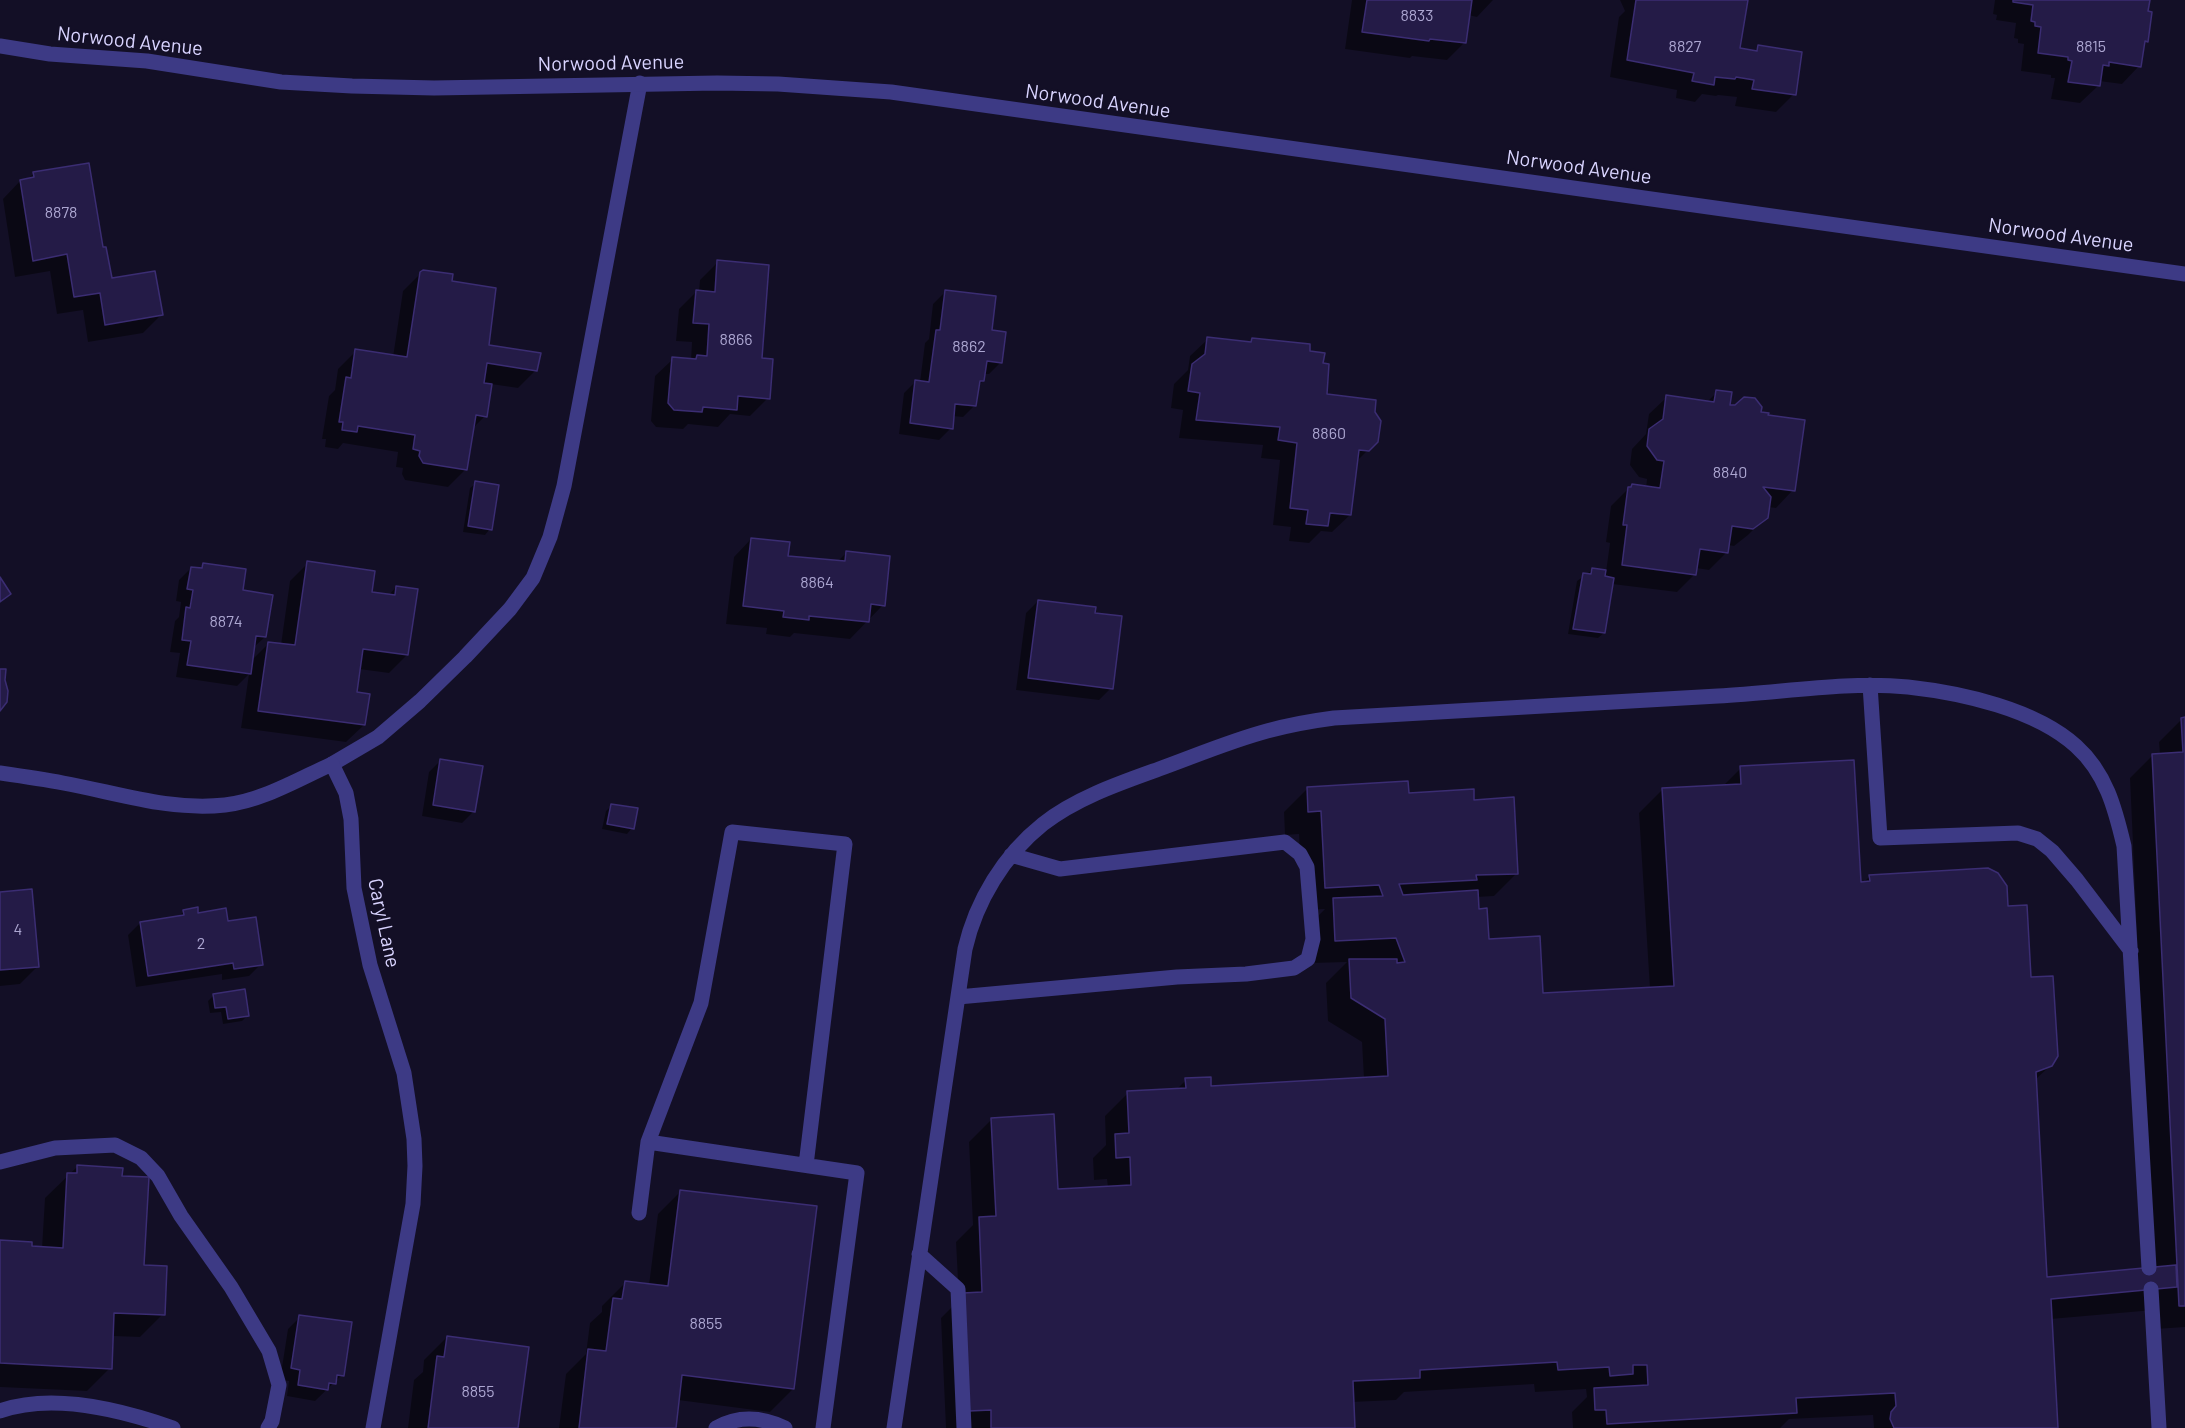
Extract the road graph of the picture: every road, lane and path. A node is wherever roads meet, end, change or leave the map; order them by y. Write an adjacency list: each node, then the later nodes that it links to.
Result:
1 (0, 46): 2 (street, Norwood Avenue)
2 (640, 83): 3 (street, Norwood Avenue); 5 (street)
3 (2185, 273)
4 (1870, 685): 7 (street); 8 (street); 8 (street)
5 (332, 764): 6 (street); 20 (street, Caryl Lane)
6 (0, 773)
7 (1011, 855): 9 (street); 9 (street)
8 (2131, 951): 15 (street)
9 (958, 997): 14 (street)
10 (648, 1142): 12 (street); 12 (street); 13 (street)
11 (0, 1162): 19 (street)
12 (806, 1165): 23 (street)
13 (639, 1213)
14 (920, 1254): 24 (street); 25 (street)
15 (2149, 1268)
16 (2151, 1290): 26 (street)
17 (0, 1411): 18 (street)
18 (173, 1428)
19 (268, 1428)
20 (374, 1428)
21 (716, 1428): 22 (street)
22 (785, 1428)
23 (823, 1428)
24 (894, 1428)
25 (964, 1428)
26 (2159, 1428)

